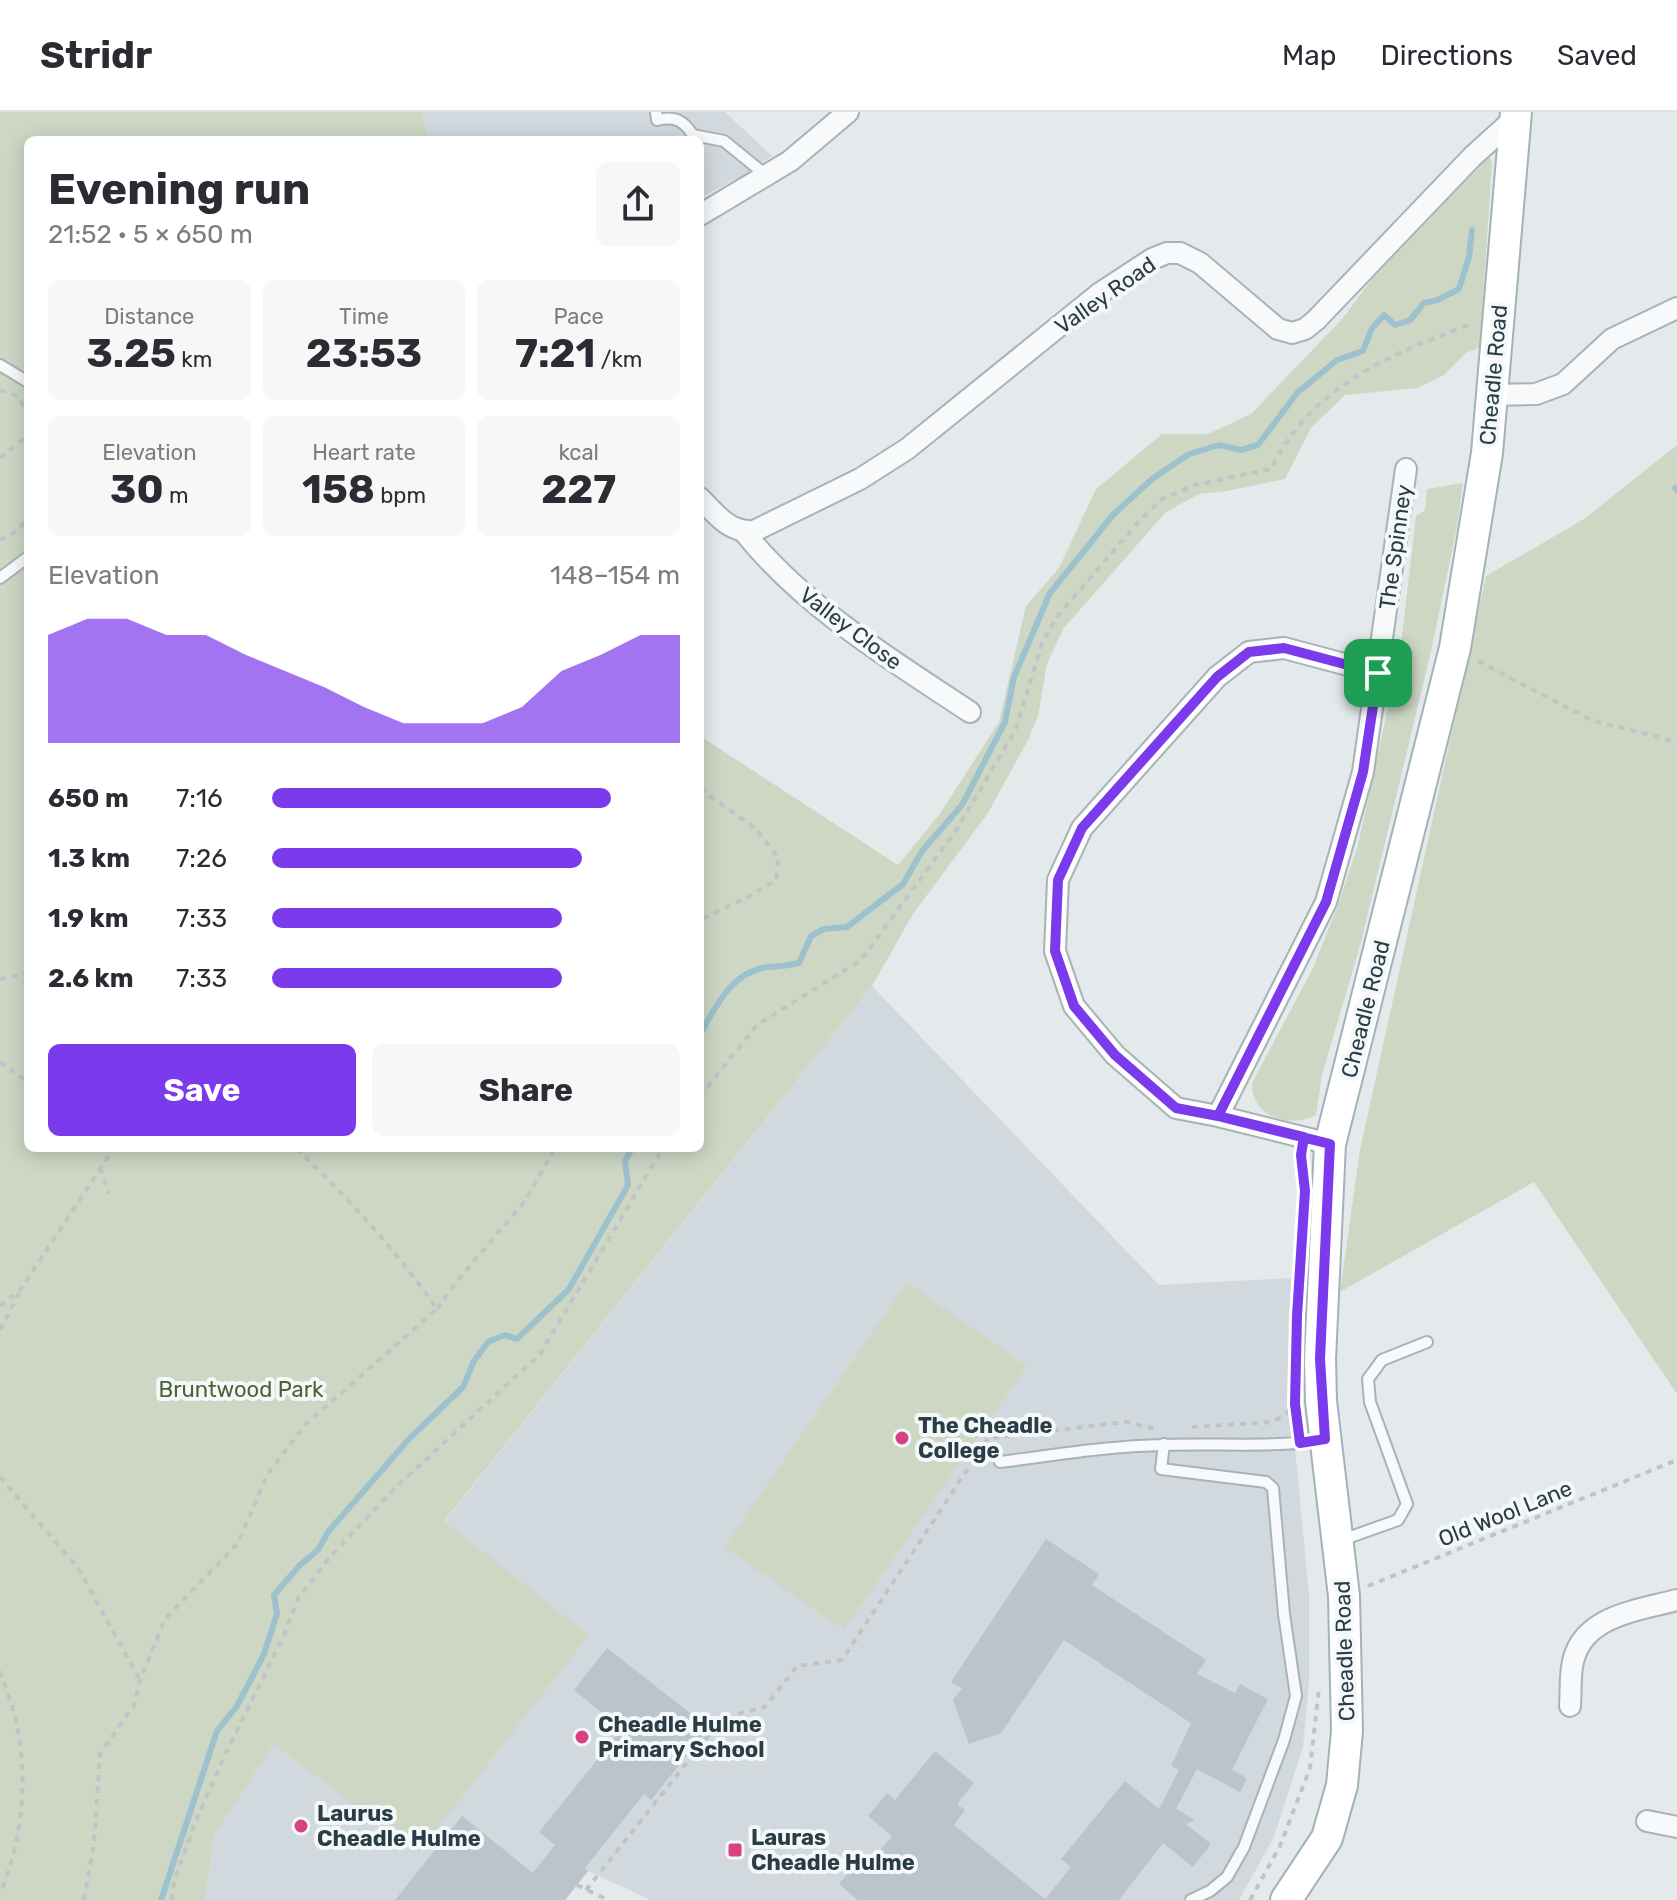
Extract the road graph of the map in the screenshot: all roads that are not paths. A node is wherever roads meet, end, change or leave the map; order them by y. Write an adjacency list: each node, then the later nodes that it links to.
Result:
1 (656, 112): 4 (lane)
2 (848, 112): 6 (street)
3 (1516, 115): 11 (main road, Cheadle Road); 14 (street, Valley Road)
4 (698, 136)
5 (704, 137): 6 (lane)
6 (767, 176): 7 (street)
7 (704, 213)
8 (1677, 308): 11 (street)
9 (0, 365): 10 (lane)
10 (24, 380)
11 (1492, 395): 20 (main road, Cheadle Road)
12 (1406, 469): 17 (street, The Spinney)
13 (704, 502): 14 (street)
14 (744, 532): 18 (street, Valley Close)
15 (24, 560): 16 (lane)
16 (0, 578)
17 (1378, 673): 19 (street, The Spinney); 19 (street)
18 (970, 712)
19 (1218, 1116): 20 (street)
20 (1330, 1144): 22 (main road, Cheadle Road)
21 (1427, 1342): 25 (lane)
22 (1312, 1441): 23 (lane); 25 (main road, Cheadle Road)
23 (1164, 1444): 24 (lane); 30 (lane)
24 (1000, 1462)
25 (1337, 1542): 31 (main road, Cheadle Road)
26 (1677, 1600): 27 (street)
27 (1570, 1706)
28 (1647, 1821): 29 (street)
29 (1677, 1827)
30 (1191, 1900)
31 (1286, 1900)

